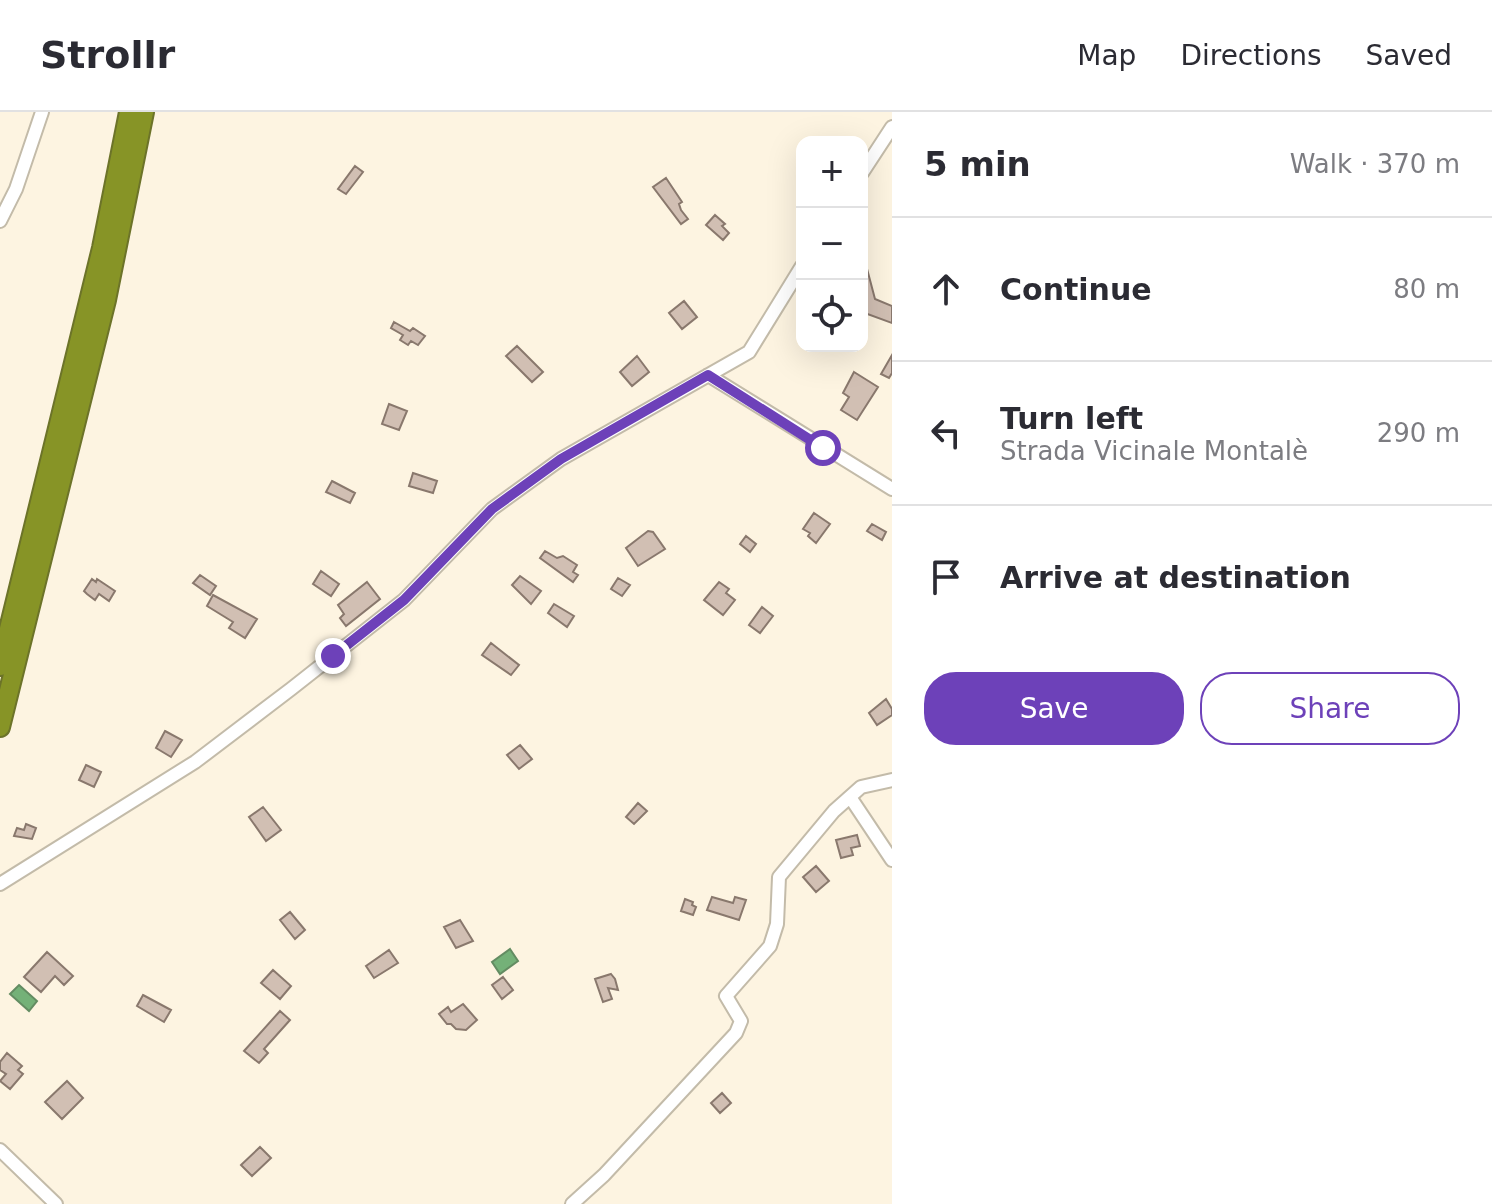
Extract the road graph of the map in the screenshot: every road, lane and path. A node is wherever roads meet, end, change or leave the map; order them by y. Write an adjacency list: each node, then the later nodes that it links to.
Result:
1 (42, 112): 6 (street)
2 (129, 112): 10 (highway)
3 (144, 112): 11 (highway)
4 (892, 127): 5 (street)
5 (868, 164)
6 (0, 221)
7 (796, 276): 8 (street)
8 (708, 375): 9 (street); 15 (street)
9 (892, 489)
10 (0, 666)
11 (0, 727)
12 (892, 780): 13 (street)
13 (850, 797): 14 (street); 18 (street)
14 (892, 860)
15 (1, 887)
16 (0, 1150): 17 (street)
17 (56, 1204)
18 (572, 1204)

